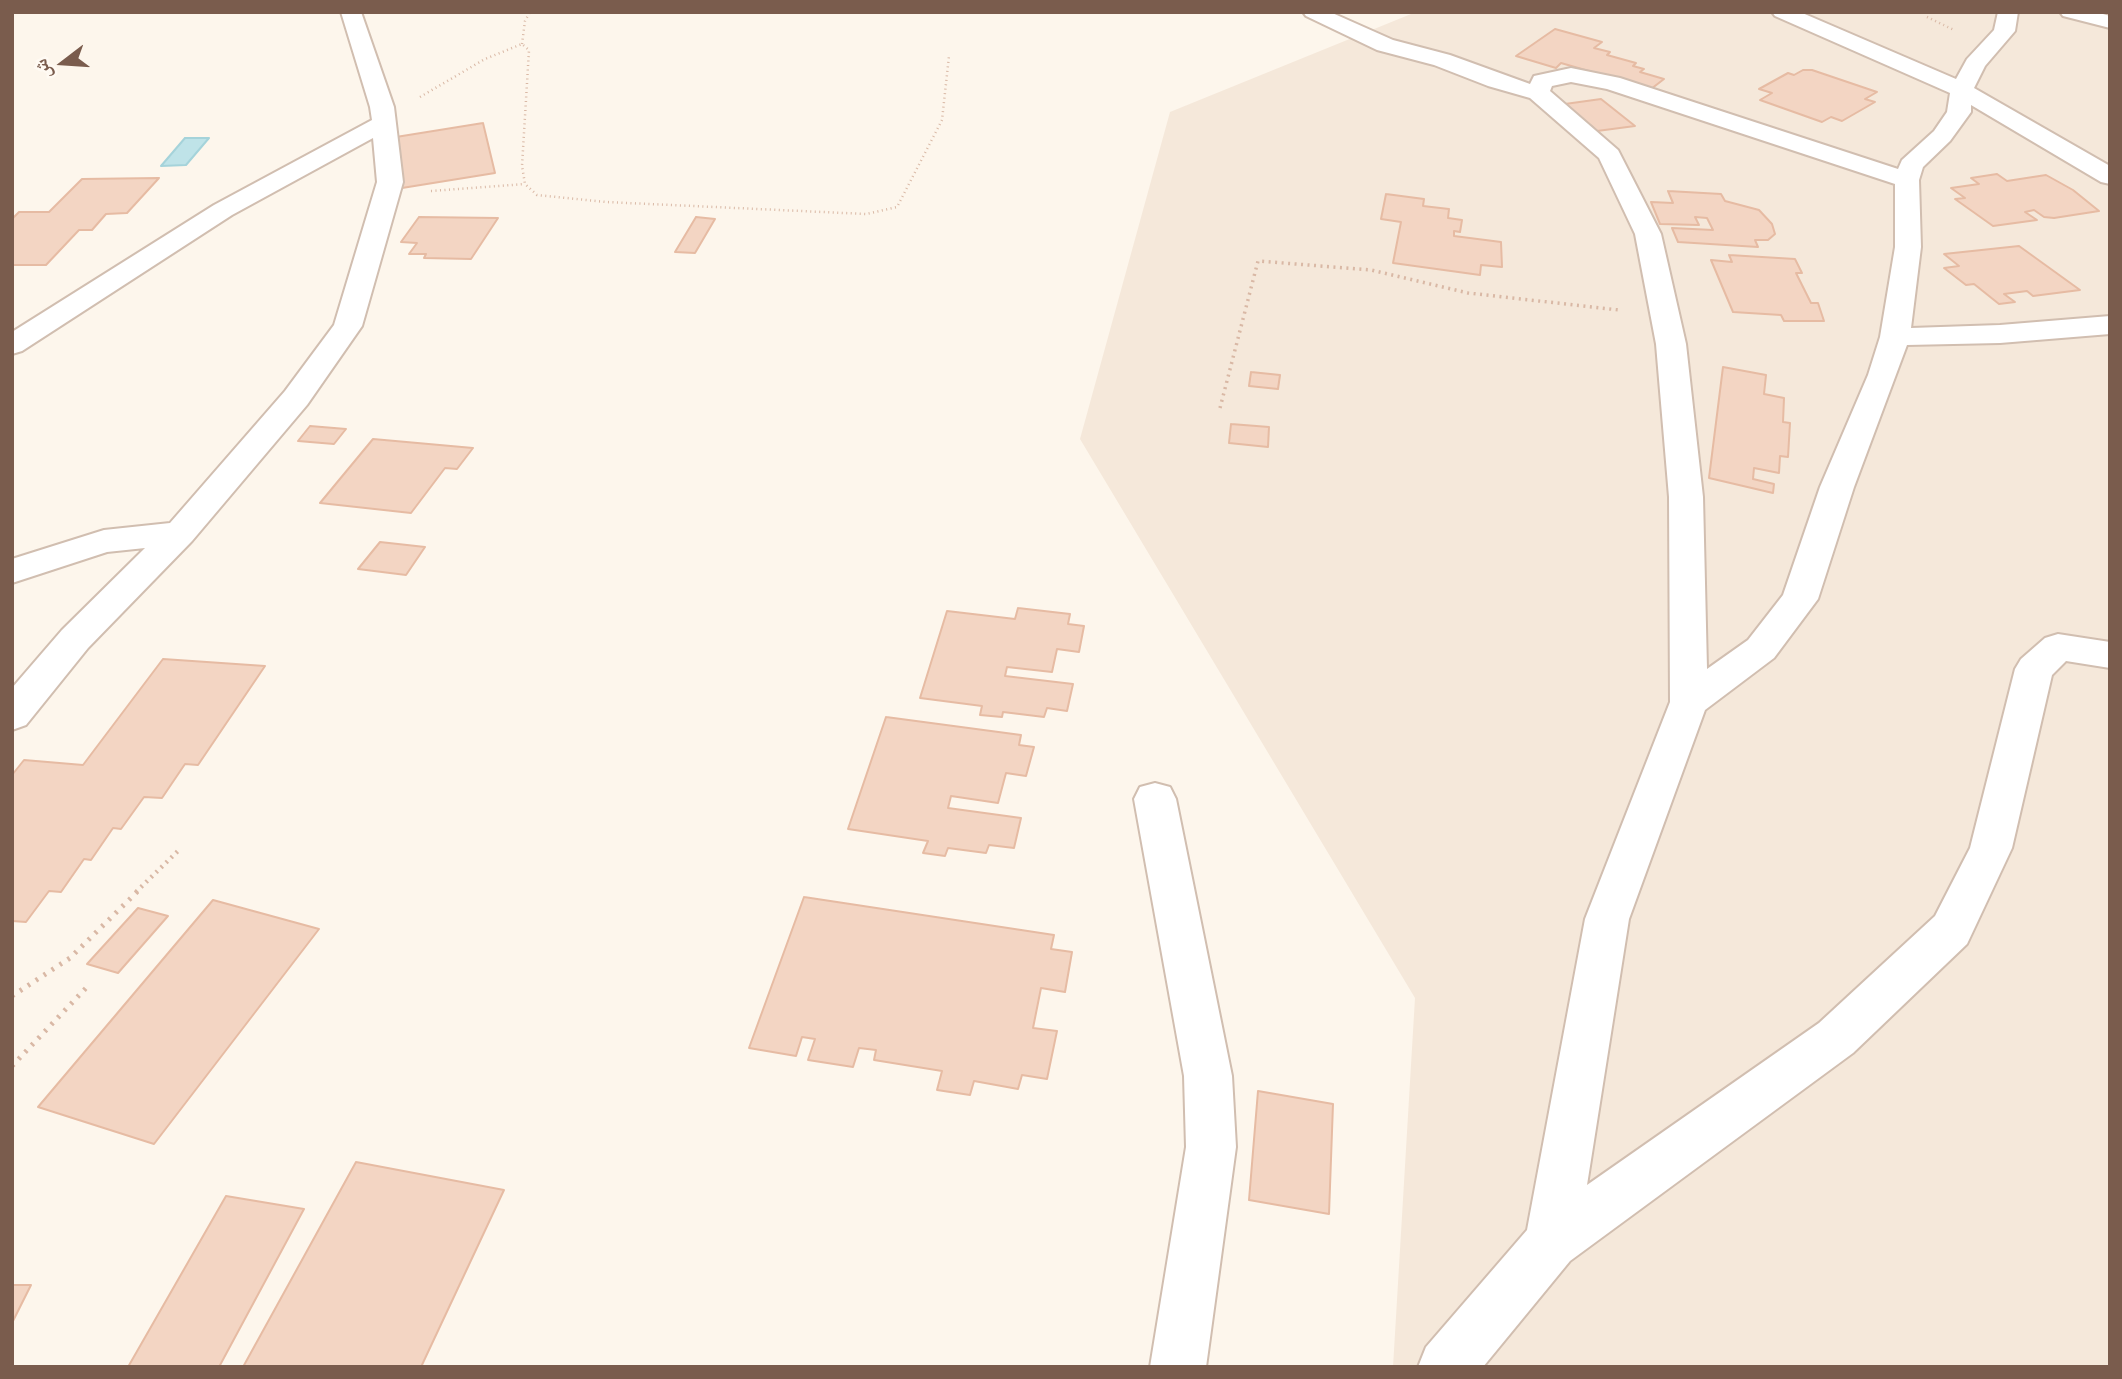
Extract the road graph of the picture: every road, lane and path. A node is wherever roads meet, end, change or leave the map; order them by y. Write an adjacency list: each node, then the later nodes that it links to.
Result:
1 (351, 12): 12 (street)
2 (530, 12): 8 (path)
3 (1312, 12): 11 (street)
4 (1783, 12): 10 (street)
5 (2008, 12): 10 (street)
6 (2070, 12): 7 (street)
7 (2110, 22)
8 (522, 44): 12 (path); 15 (path)
9 (949, 56): 15 (path)
10 (1962, 90): 13 (street); 14 (street)
11 (1538, 93): 14 (street); 17 (street)
12 (383, 115): 16 (street); 20 (street)
13 (2110, 177)
14 (1907, 180): 19 (street)
15 (525, 184): 16 (path)
16 (386, 197): 22 (street)
17 (1664, 315): 21 (path); 25 (street)
18 (2110, 324): 19 (street)
19 (1895, 337): 25 (street)
20 (12, 345)
21 (1220, 408)
22 (180, 533): 23 (street); 26 (street)
23 (12, 571)
24 (2110, 655): 32 (street)
25 (1689, 702): 32 (street)
26 (12, 715)
27 (1156, 799): 33 (street)
28 (179, 850): 30 (path)
29 (86, 988): 31 (path)
30 (12, 996)
31 (12, 1066)
32 (1550, 1242): 34 (street)
33 (1178, 1367)
34 (1446, 1367)

